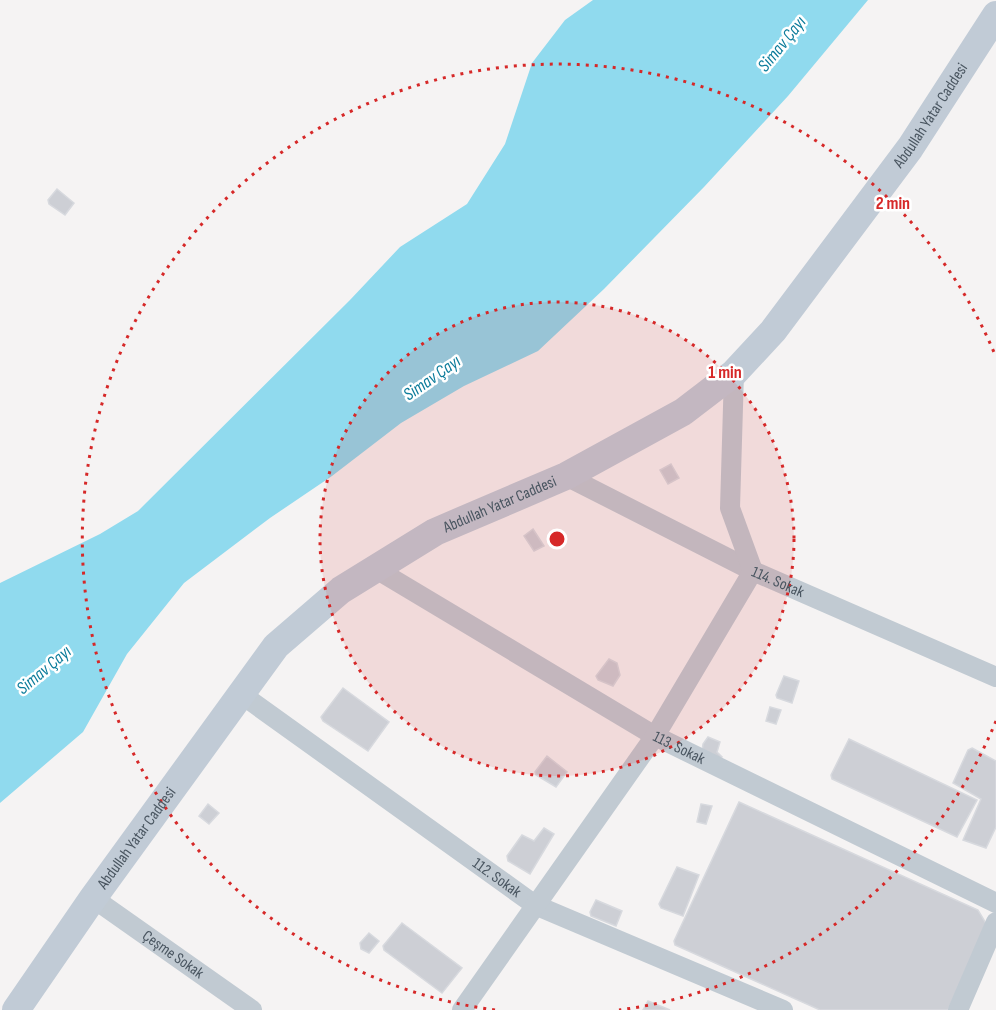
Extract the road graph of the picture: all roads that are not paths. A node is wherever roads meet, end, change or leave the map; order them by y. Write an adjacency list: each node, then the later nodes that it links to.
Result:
1 (996, 15): 2 (street, Abdullah Yatar Caddesi)
2 (735, 372): 3 (street, Abdullah Yatar Caddesi); 5 (street)
3 (566, 476): 4 (street, Abdullah Yatar Caddesi); 5 (street, 114. Sokak)
4 (376, 569): 7 (street, Abdullah Yatar Caddesi); 8 (street, 113. Sokak)
5 (753, 571): 6 (street, 114. Sokak); 8 (street)
6 (996, 677)
7 (242, 694): 9 (street, Abdullah Yatar Caddesi); 11 (street, 112. Sokak)
8 (655, 736): 10 (street, 113. Sokak); 11 (street)
9 (93, 898): 13 (street, Abdullah Yatar Caddesi); 14 (street, Çeşme Sokak)
10 (996, 903)
11 (535, 905): 15 (street); 16 (street, 112. Sokak)
12 (996, 922): 17 (street)
13 (16, 1010)
14 (252, 1010)
15 (462, 1010)
16 (783, 1010)
17 (958, 1010)

